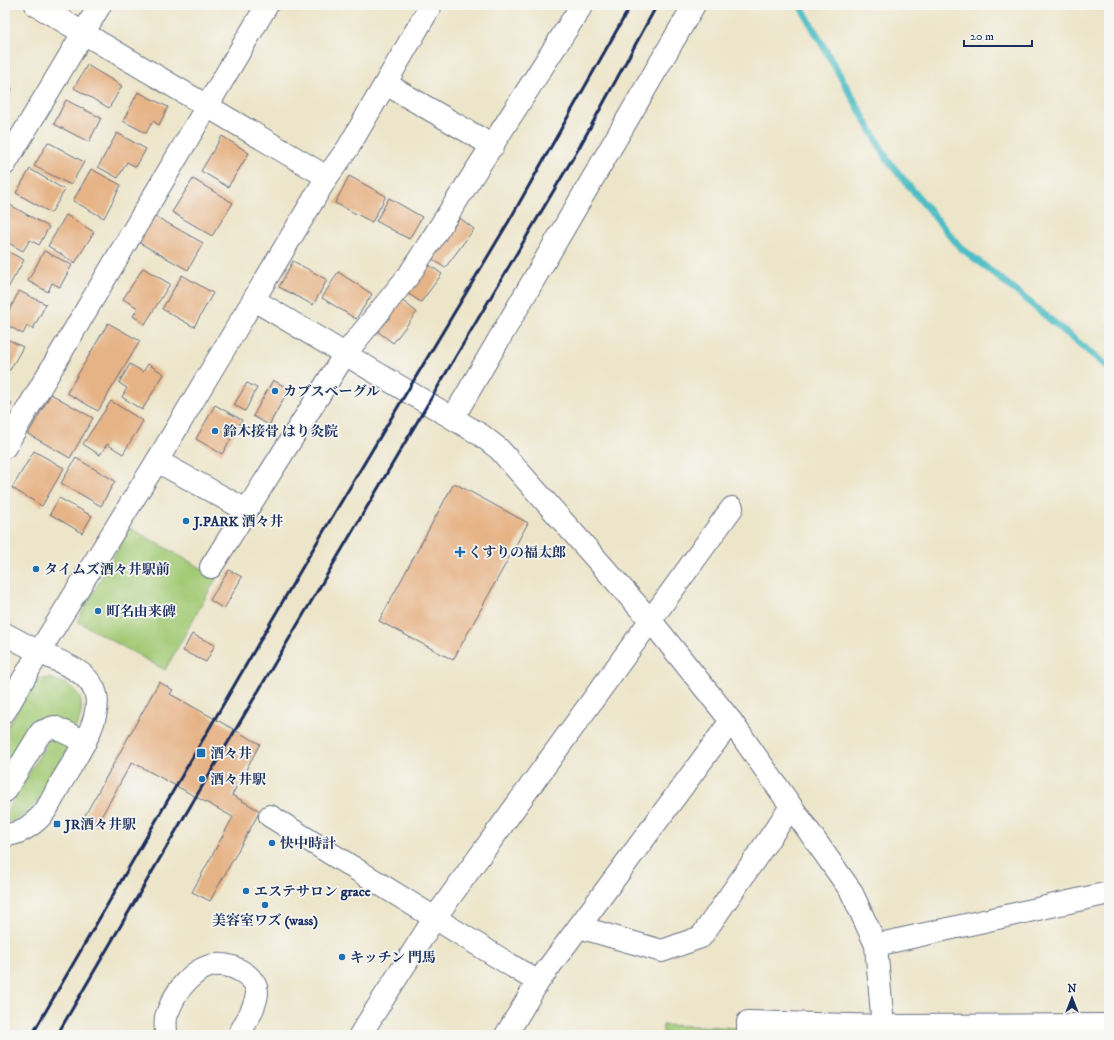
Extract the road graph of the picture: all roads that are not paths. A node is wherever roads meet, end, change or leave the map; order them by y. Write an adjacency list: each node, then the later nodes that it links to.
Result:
1 (36, 5): 7 (street)
2 (100, 5): 7 (street)
3 (267, 5): 9 (street)
4 (431, 5): 8 (street)
5 (582, 5): 10 (street)
6 (694, 5): 15 (street)
7 (84, 34): 9 (street); 11 (street)
8 (386, 84): 10 (street); 12 (street)
9 (206, 106): 12 (street); 16 (street)
10 (493, 146): 14 (street)
11 (5, 164)
12 (326, 177): 13 (street)
13 (254, 300): 14 (street); 17 (street)
14 (345, 354): 15 (street); 19 (street)
15 (453, 418): 21 (street)
16 (5, 447)
17 (157, 461): 19 (street); 23 (street)
18 (732, 508): 21 (street)
19 (246, 510): 20 (street)
20 (211, 567)
21 (651, 620): 25 (street); 32 (street)
22 (5, 634): 23 (street)
23 (39, 652): 24 (street); 26 (street)
24 (5, 711)
25 (730, 721): 28 (street); 33 (street)
26 (85, 742): 27 (street); 30 (street)
27 (5, 791)
28 (791, 807): 33 (street); 34 (street)
29 (270, 816): 32 (street)
30 (5, 835)
31 (1109, 892): 34 (street)
32 (434, 919): 35 (street); 41 (street)
33 (580, 927): 35 (street)
34 (876, 945): 37 (street)
35 (538, 982): 42 (street)
36 (1109, 1025): 37 (street)
37 (883, 1026): 38 (street)
38 (748, 1029)
39 (166, 1035): 40 (street)
40 (239, 1035)
41 (360, 1035)
42 (506, 1035)

